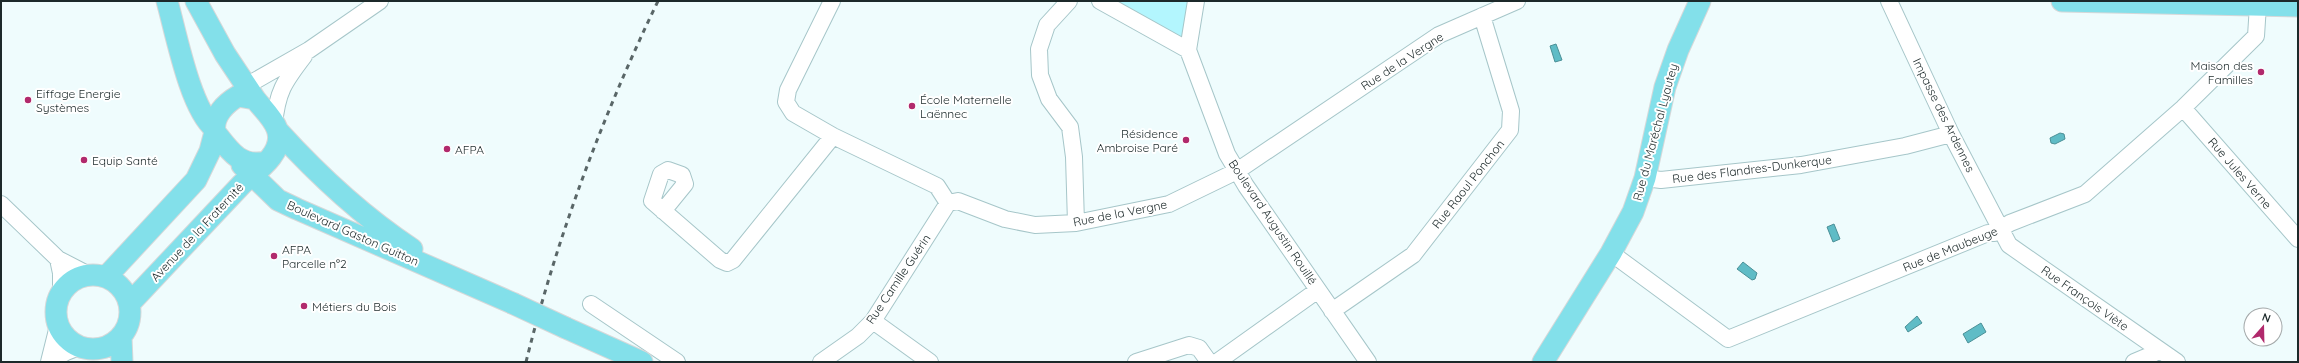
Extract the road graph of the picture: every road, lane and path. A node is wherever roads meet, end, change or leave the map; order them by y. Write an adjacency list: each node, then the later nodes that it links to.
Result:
1 (167, 1): 20 (main road)
2 (196, 1): 17 (main road)
3 (380, 1): 15 (street)
4 (832, 1): 22 (street)
5 (1069, 1): 31 (street)
6 (1100, 1): 16 (street)
7 (1196, 1): 16 (street)
8 (1517, 1): 14 (street, Rue de la Vergne)
9 (1700, 1): 25 (main road, Rue du Maréchal Lyautey)
10 (1889, 1): 21 (street, Impasse des Ardennes)
11 (2062, 1): 12 (main road)
12 (2258, 5): 13 (main road); 18 (street, Rue de Maubeuge)
13 (2298, 6)
14 (1482, 16): 24 (street, Rue de la Vergne); 42 (street, Rue Raoul Ponchon)
15 (309, 50): 17 (street); 19 (street)
16 (1188, 50): 24 (street, Boulevard Augustin Rouillé)
17 (247, 94): 19 (main road); 20 (main road)
18 (2182, 108): 32 (street, Rue de Maubeuge); 33 (street, Rue Jules Verne)
19 (276, 128): 23 (main road); 37 (main road, Boulevard Gaston Guitton)
20 (215, 130): 23 (main road); 36 (main road)
21 (1951, 134): 25 (street, Rue des Flandres-Dunkerque); 32 (street, Impasse des Ardennes)
22 (833, 136): 27 (street); 29 (street)
23 (259, 169): 26 (main road, Boulevard Gaston Guitton); 30 (main road, Avenue de la Fraternité)
24 (1237, 171): 31 (street, Rue de la Vergne); 38 (street, Boulevard Augustin Rouillé)
25 (1645, 178): 34 (main road, Rue du Maréchal Lyautey)
26 (278, 200): 30 (main road); 37 (main road, Boulevard Gaston Guitton)
27 (948, 203): 31 (street, Rue de la Vergne); 43 (street, Rue Camille Guérin)
28 (1, 204): 35 (street)
29 (663, 211)
30 (215, 214): 40 (main road, Avenue de la Fraternité)
31 (1076, 223)
32 (2000, 229): 34 (street, Rue de Maubeuge); 46 (street, Rue François Viète)
33 (2298, 239)
34 (1611, 253): 58 (main road, Rue du Maréchal Lyautey)
35 (58, 259): 36 (street); 39 (street)
36 (98, 276): 39 (main road); 40 (main road)
37 (462, 280): 50 (main road, Boulevard Gaston Guitton, bridge)
38 (1318, 290): 42 (street, Boulevard Augustin Rouillé); 56 (street)
39 (61, 292): 44 (main road)
40 (130, 303): 45 (main road)
41 (591, 304): 51 (street)
42 (1332, 311): 57 (street, Boulevard Augustin Rouillé)
43 (873, 321): 52 (street, Rue Camille Guérin); 53 (street)
44 (58, 326): 47 (main road); 48 (street)
45 (122, 337): 47 (main road); 49 (main road)
46 (2156, 348): 59 (street); 60 (street, Rue François Viète)
47 (93, 353): 48 (street)
48 (49, 362)
49 (122, 362)
50 (642, 362)
51 (677, 362)
52 (821, 362)
53 (930, 362)
54 (1136, 362): 55 (street)
55 (1209, 362)
56 (1217, 362)
57 (1368, 362)
58 (1543, 362)
59 (2134, 362)
60 (2177, 362)

